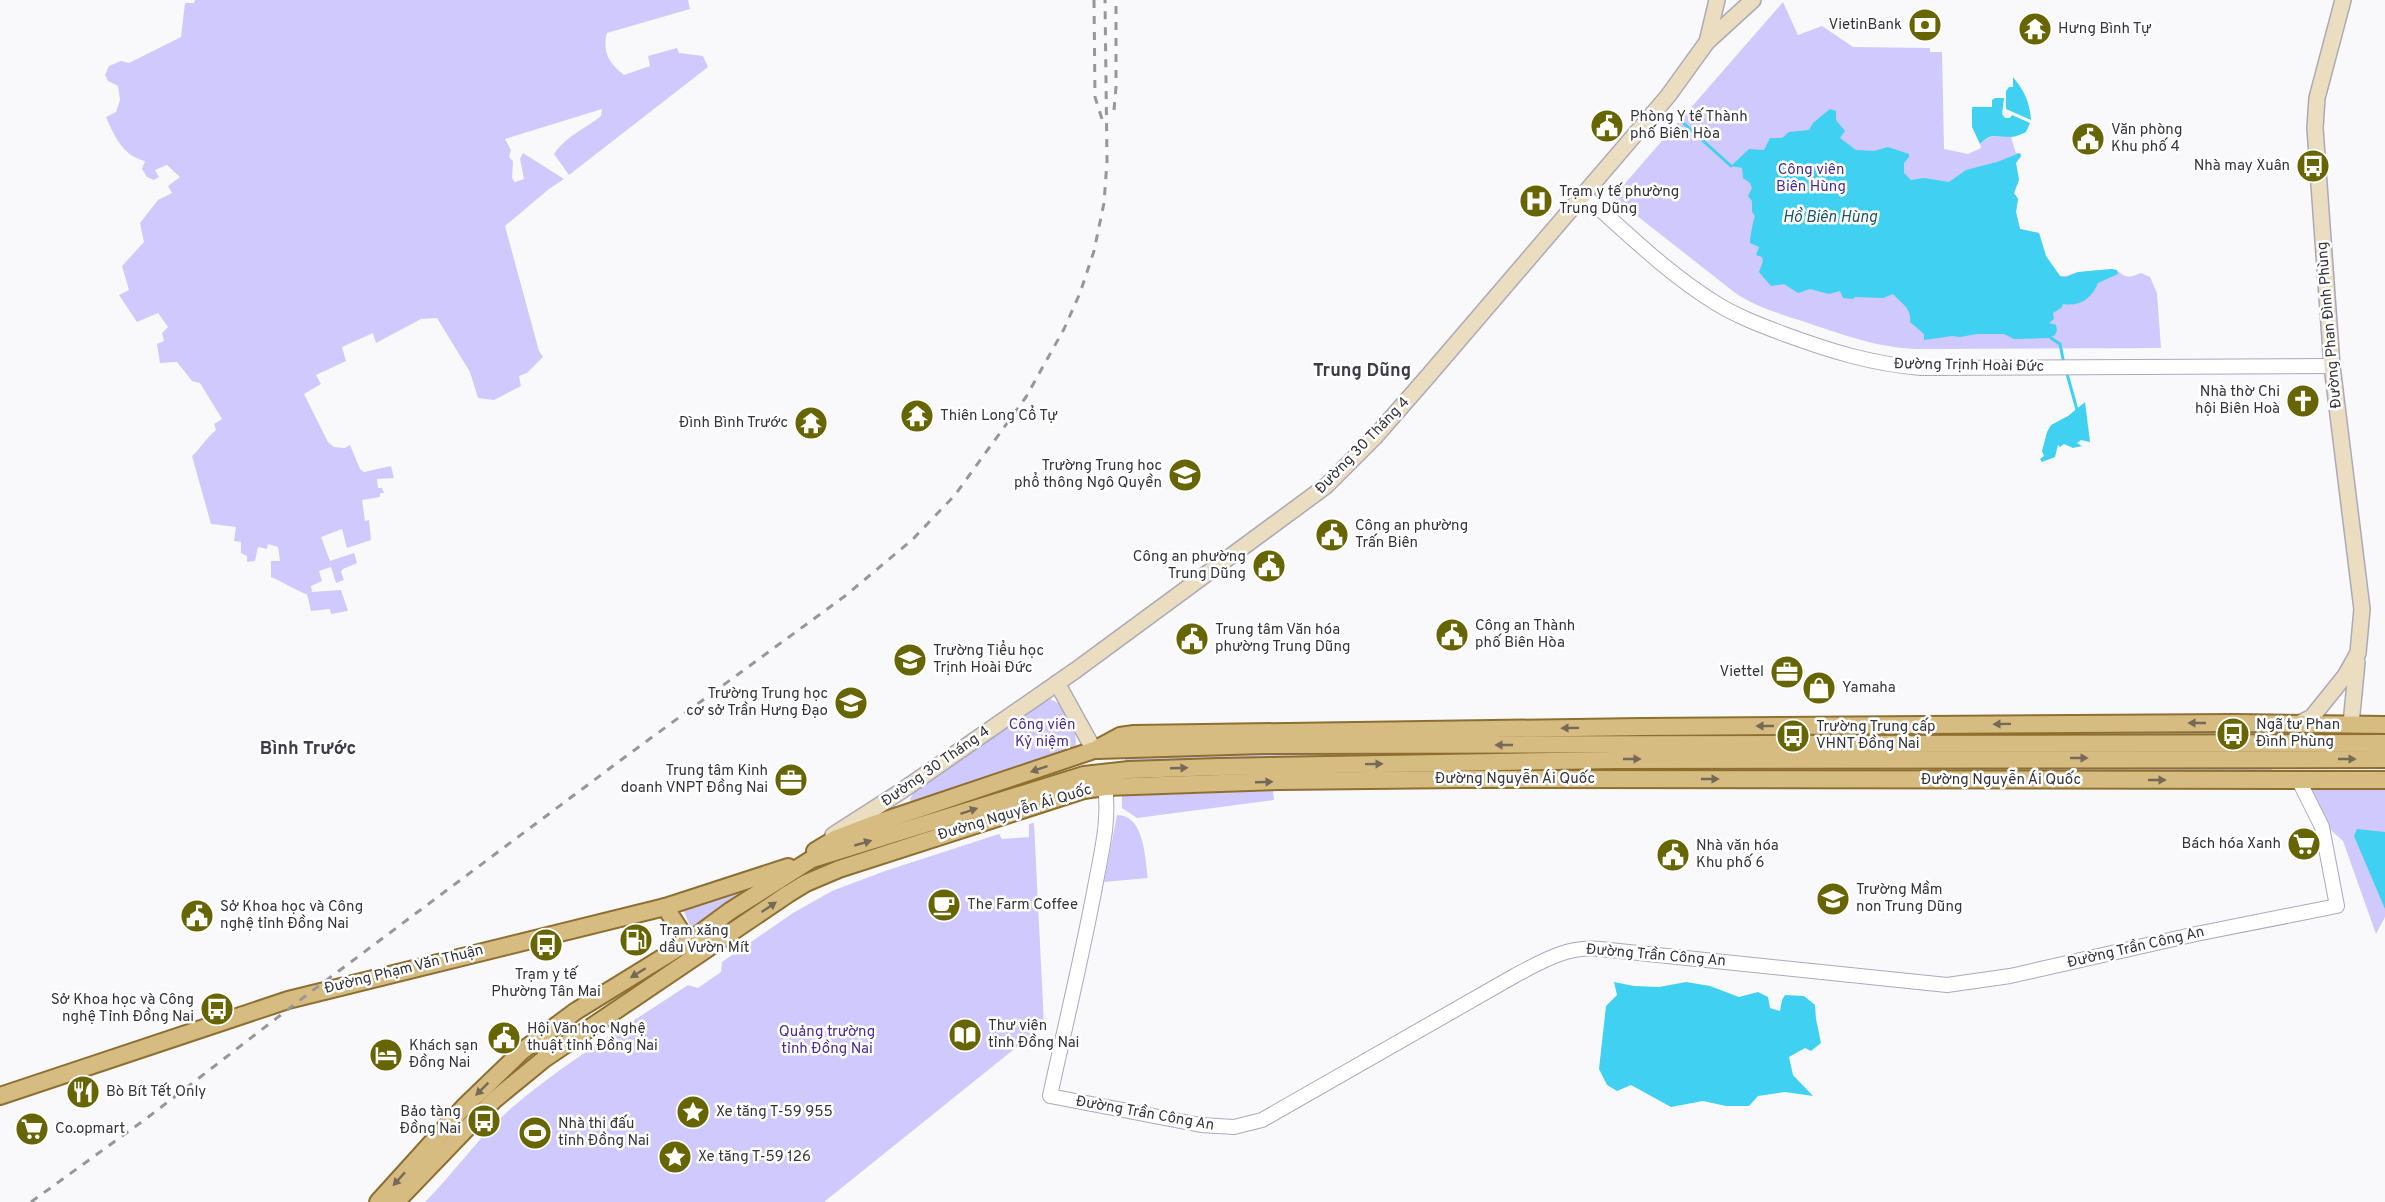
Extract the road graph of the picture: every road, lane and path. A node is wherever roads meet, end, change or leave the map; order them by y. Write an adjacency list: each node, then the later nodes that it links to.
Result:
1 (1717, 0): 4 (main road, Đường 30 Tháng 4)
2 (1753, 0): 4 (main road, Đường 30 Tháng 4)
3 (2343, 0): 6 (main road, Đường Phan Đình Phùng)
4 (1707, 42): 5 (main road, Đường 30 Tháng 4)
5 (1584, 195): 6 (street, Đường Trịnh Hoài Đức); 8 (main road, Đường 30 Tháng 4)
6 (2332, 366): 7 (main road, Đường Phan Đình Phùng)
7 (2358, 652): 9 (main road, Đường Phan Đình Phùng); 10 (main road)
8 (1057, 682): 14 (main road); 23 (main road, Đường 30 Tháng 4)
9 (2300, 723): 10 (main road, Đường Nguyễn Ái Quốc); 12 (main road, Đường Nguyễn Ái Quốc, one-way to 12); 16 (main road)
10 (2351, 724): 11 (main road, Đường Nguyễn Ái Quốc)
11 (2384, 725): 17 (main road)
12 (1920, 726): 13 (main road, Đường Nguyễn Ái Quốc, one-way to 13); 15 (main road)
13 (1460, 737): 14 (main road, Đường Nguyễn Ái Quốc); 15 (main road, Đường Nguyễn Ái Quốc, one-way to 13); 18 (main road)
14 (1094, 750): 20 (main road); 23 (main road, Đường Nguyễn Ái Quốc, one-way to 23)
15 (1919, 751): 16 (main road, Đường Nguyễn Ái Quốc); 18 (main road, Đường Nguyễn Ái Quốc, one-way to 15); 21 (main road)
16 (2299, 751): 17 (main road, Đường Nguyễn Ái Quốc); 19 (main road)
17 (2384, 751): 22 (main road)
18 (1462, 771): 20 (main road, Đường Nguyễn Ái Quốc, one-way to 18); 21 (main road, Đường Nguyễn Ái Quốc, one-way to 21)
19 (2298, 778): 20 (street, Đường Trần Công An); 21 (main road, Đường Nguyễn Ái Quốc, one-way to 19); 22 (main road, Đường Nguyễn Ái Quốc)
20 (1104, 779): 24 (main road, Đường Nguyễn Ái Quốc, one-way to 20); 26 (main road, Đường Nguyễn Ái Quốc, one-way to 20)
21 (1919, 780)
22 (2384, 780)
23 (870, 819): 24 (main road, Đường Nguyễn Ái Quốc)
24 (814, 854): 25 (main road, Đường Phạm Văn Thuận); 26 (main road, Đường Nguyễn Ái Quốc)
25 (665, 907): 26 (main road); 27 (main road, Đường Phạm Văn Thuận)
26 (692, 948): 28 (main road, Đường Nguyễn Ái Quốc)
27 (0, 1096)
28 (423, 1166): 29 (main road, one-way to 29); 30 (main road)
29 (378, 1202)
30 (396, 1202)

